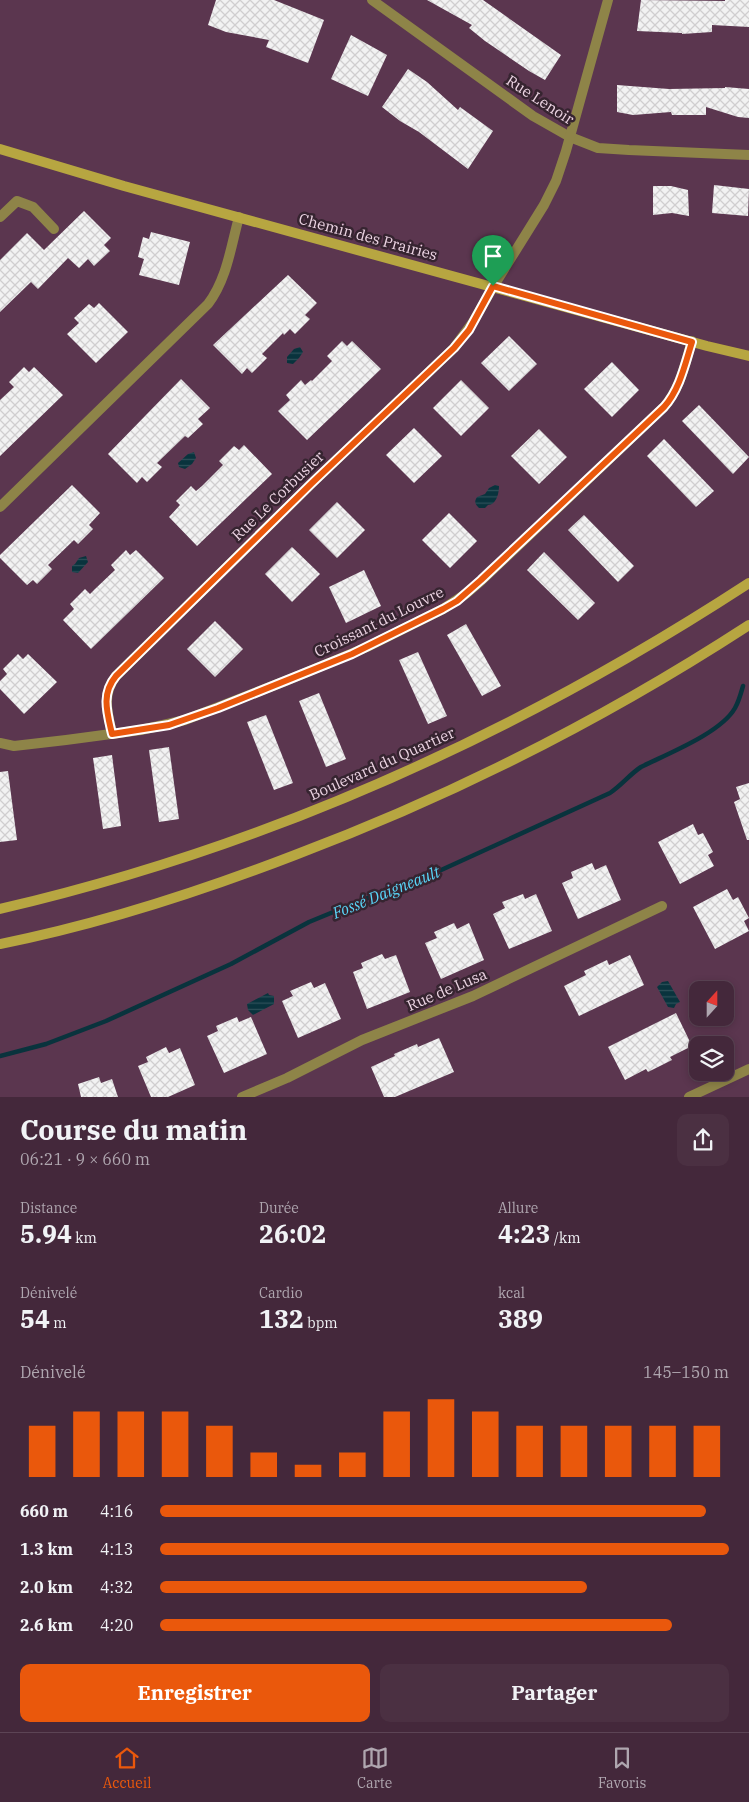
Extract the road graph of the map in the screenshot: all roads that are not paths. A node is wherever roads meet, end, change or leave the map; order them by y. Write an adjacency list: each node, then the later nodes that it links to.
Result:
1 (372, 0): 3 (street, Rue Lenoir)
2 (608, 0): 3 (street, Rue Le Corbusier)
3 (570, 137): 5 (street, Rue Lenoir); 9 (street, Rue Le Corbusier)
4 (0, 149): 7 (main road, Chemin des Prairies)
5 (749, 155)
6 (0, 217): 8 (street)
7 (239, 217): 9 (main road, Chemin des Prairies); 14 (street)
8 (54, 229)
9 (493, 286): 10 (main road, Chemin des Prairies); 17 (street, Rue Le Corbusier)
10 (692, 342): 11 (main road, Chemin des Prairies); 17 (street, Croissant du Louvre)
11 (728, 352): 12 (main road, Chemin des Prairies); 13 (main road, Chemin des Prairies)
12 (749, 356)
13 (749, 360)
14 (0, 507)
15 (749, 583): 20 (main road, Boulevard du Quartier)
16 (749, 625): 21 (main road)
17 (112, 734): 18 (street, Croissant du Louvre)
18 (0, 743)
19 (662, 906): 23 (street, Rue de Lusa)
20 (0, 909)
21 (0, 944)
22 (749, 1070): 24 (street)
23 (242, 1097)
24 (689, 1097)

